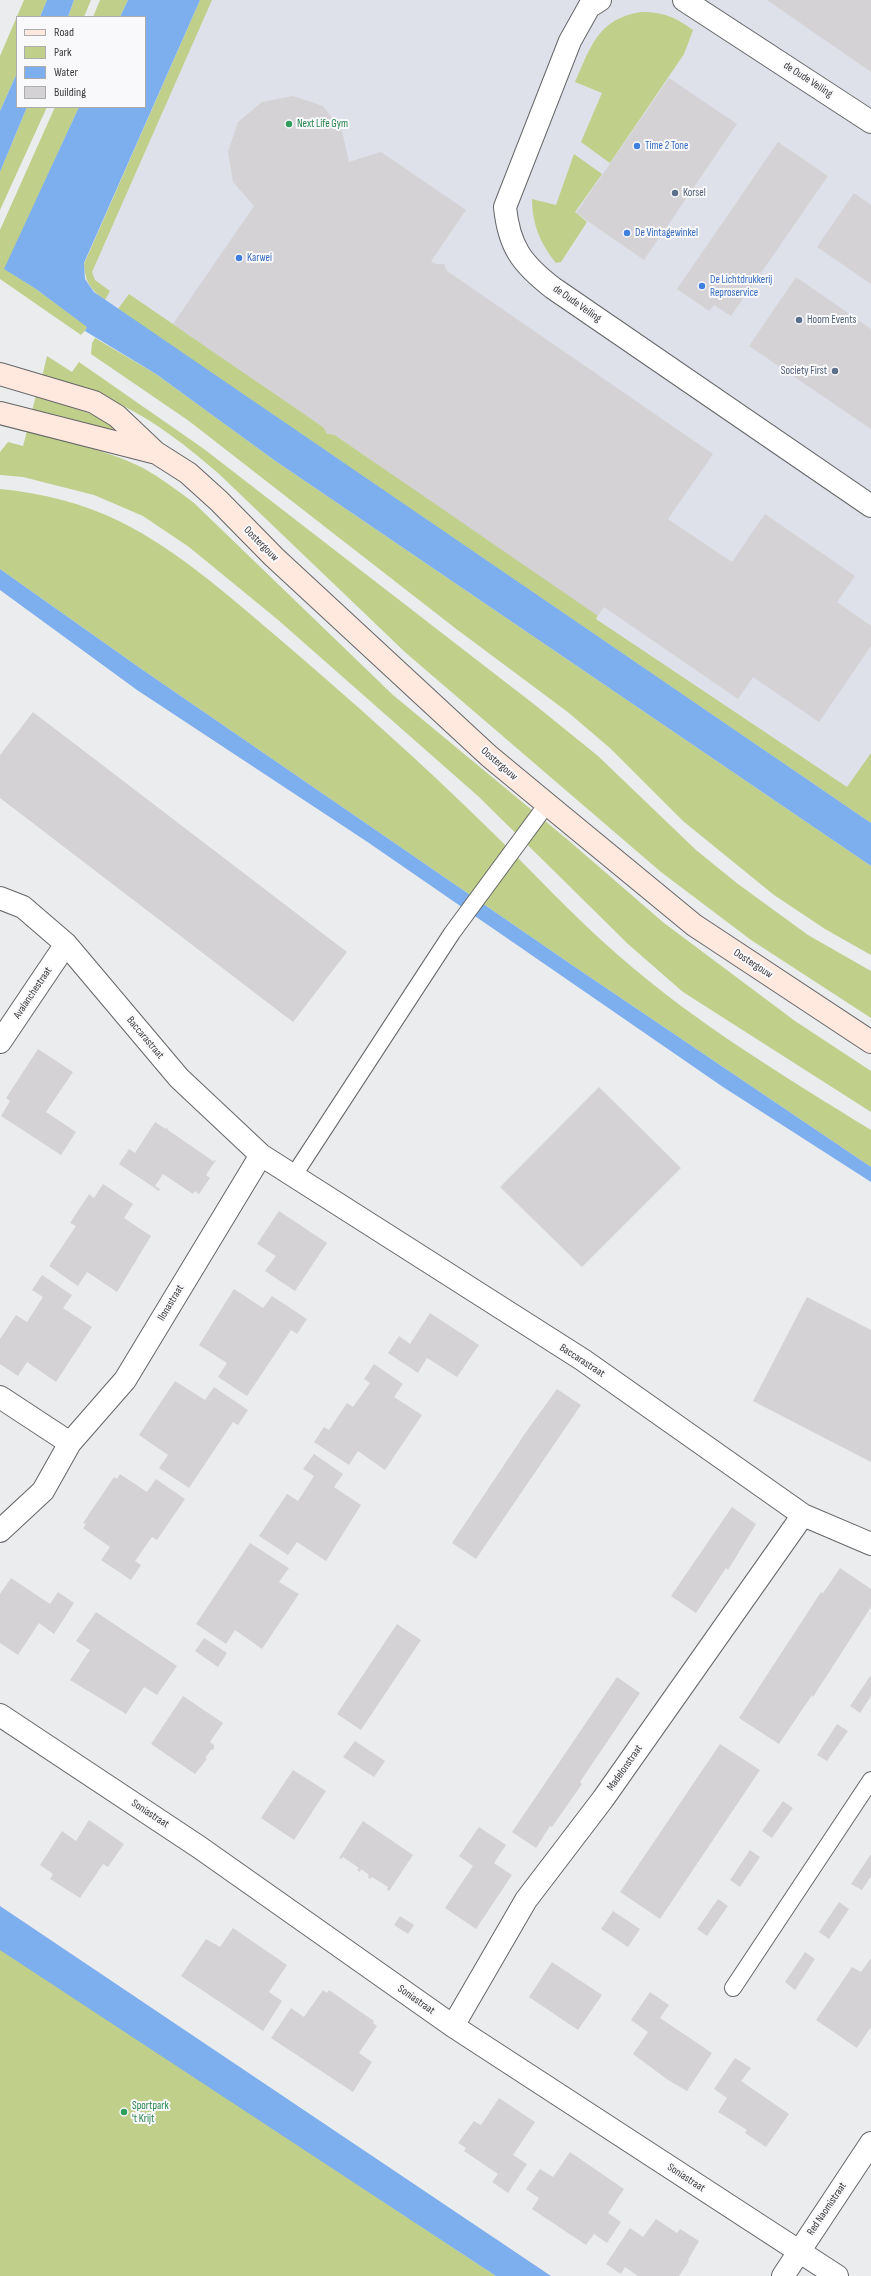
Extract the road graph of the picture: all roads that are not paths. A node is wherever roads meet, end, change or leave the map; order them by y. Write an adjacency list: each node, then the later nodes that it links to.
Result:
1 (600, 0): 7 (street, de Oude Veiling)
2 (684, 0): 3 (street, de Oude Veiling)
3 (871, 122)
4 (0, 374): 6 (main road, Oostergouw)
5 (0, 413): 6 (main road, Oostergouw)
6 (155, 452): 8 (main road, Oostergouw)
7 (871, 506)
8 (547, 804): 12 (main road, Oostergouw); 14 (lane)
9 (0, 898): 10 (street, Baccarastraat)
10 (66, 944): 11 (street, Avalanchestraat); 13 (street, Baccarastraat)
11 (0, 1042)
12 (871, 1042)
13 (261, 1155): 14 (street, Baccarastraat); 16 (street, Ilonastraat)
14 (294, 1176): 17 (street, Baccarastraat)
15 (0, 1397): 16 (street)
16 (70, 1444): 18 (street, Ilonastraat)
17 (803, 1515): 19 (street, Baccarastraat); 23 (street, Madelonstraat)
18 (0, 1531)
19 (871, 1544)
20 (0, 1715): 23 (street, Soniastraat)
21 (871, 1780): 22 (lane)
22 (732, 1988)
23 (453, 2026): 25 (street, Soniastraat)
24 (871, 2143): 25 (street, Red Naomistraat)
25 (799, 2251): 26 (street, Red Naomistraat); 27 (street, Soniastraat)
26 (783, 2276)
27 (837, 2276)

